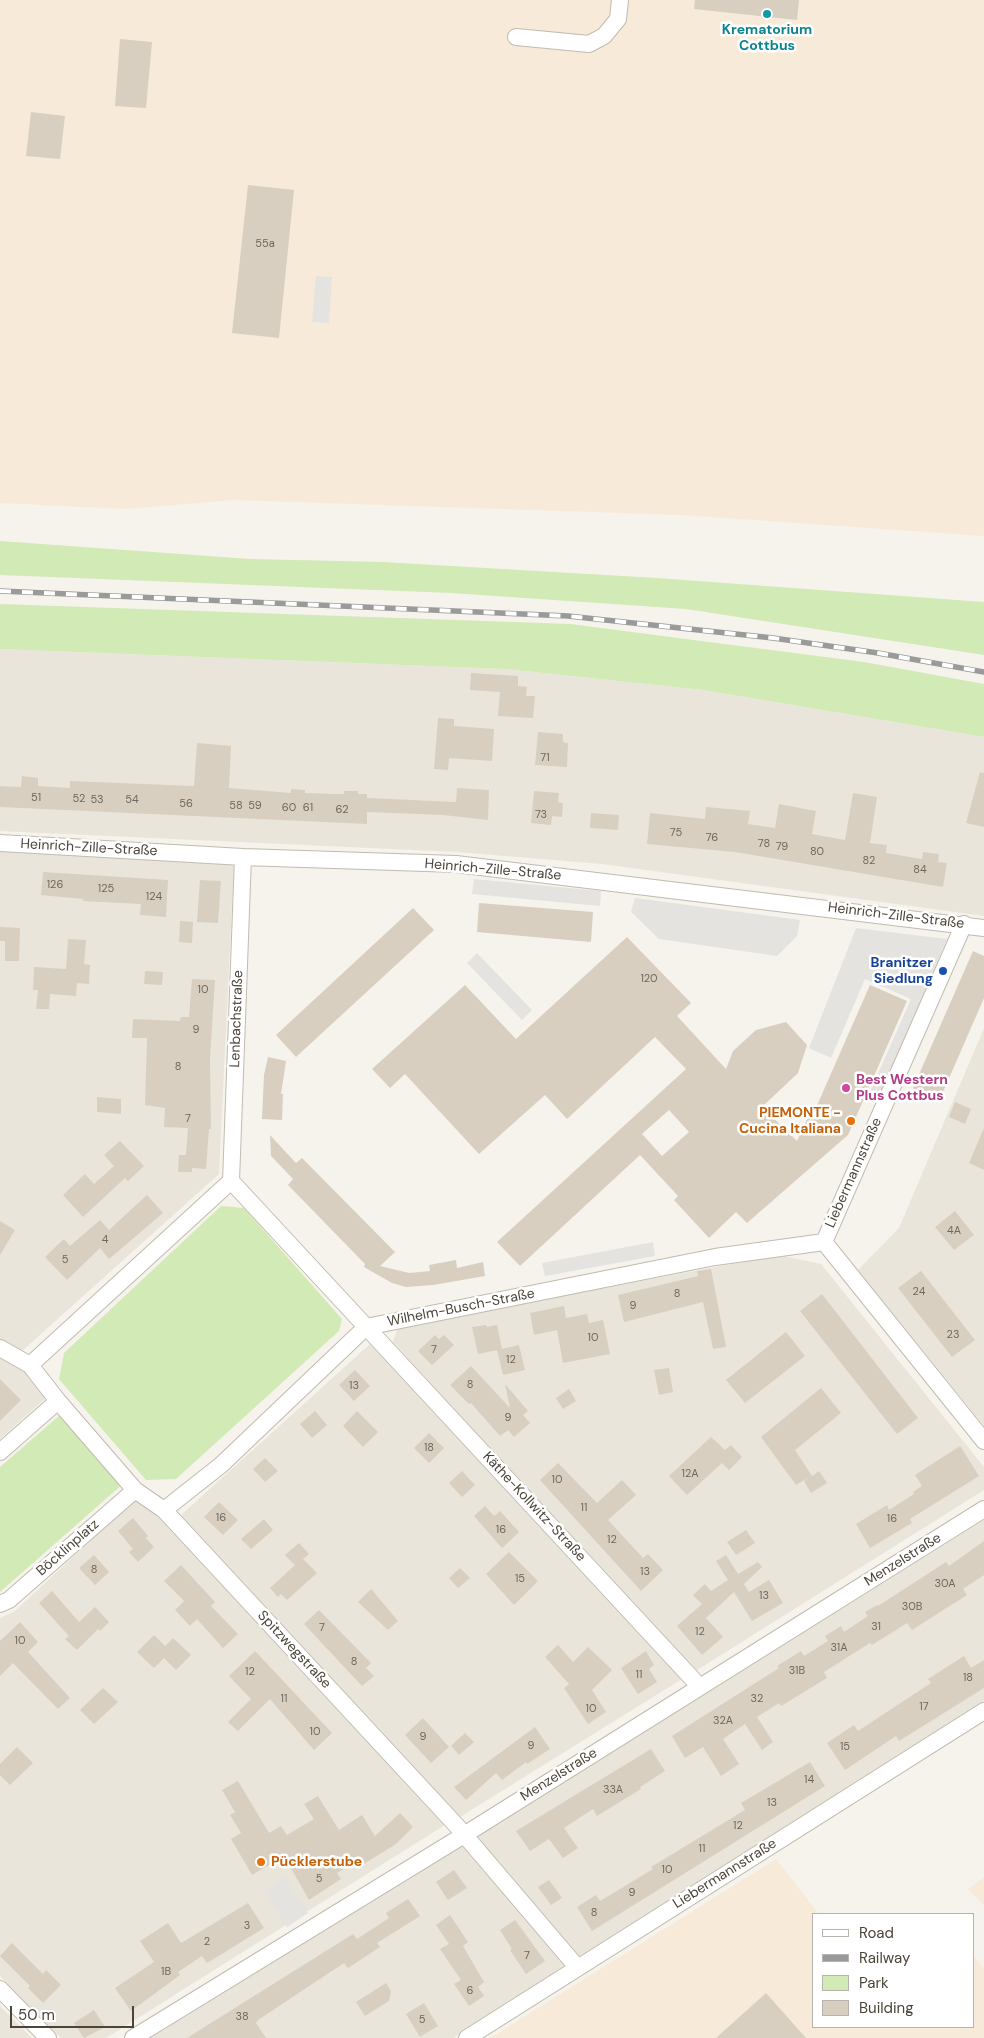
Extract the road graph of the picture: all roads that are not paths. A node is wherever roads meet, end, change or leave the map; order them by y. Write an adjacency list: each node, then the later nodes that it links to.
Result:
1 (620, 0): 2 (street)
2 (516, 38)
3 (0, 843): 4 (street, Heinrich-Zille-Straße)
4 (243, 857): 5 (street, Heinrich-Zille-Straße); 7 (street, Lenbachstraße)
5 (964, 924): 6 (street, Heinrich-Zille-Straße); 8 (street, Liebermannstraße)
6 (984, 928)
7 (231, 1181): 9 (street); 11 (street)
8 (824, 1242): 9 (street, Wilhelm-Busch-Straße); 13 (street, Liebermannstraße)
9 (366, 1327): 17 (street); 19 (street, Käthe-Kollwitz-Straße)
10 (0, 1348): 11 (street, Spitzwegstraße)
11 (30, 1365): 12 (street, Spitzwegstraße)
12 (58, 1401): 14 (street); 15 (street, Spitzwegstraße)
13 (984, 1441)
14 (0, 1452)
15 (135, 1490): 17 (street, Spitzwegstraße); 18 (street, Böcklinplatz)
16 (984, 1509): 19 (street, Menzelstraße)
17 (164, 1510): 21 (street, Spitzwegstraße)
18 (0, 1604)
19 (700, 1687): 21 (street, Menzelstraße)
20 (984, 1710): 22 (street, Liebermannstraße)
21 (464, 1835): 22 (street, Spitzwegstraße); 25 (street, Menzelstraße)
22 (577, 1967): 26 (street, Liebermannstraße)
23 (0, 1989): 24 (street)
24 (48, 2038)
25 (133, 2038)
26 (467, 2038)

